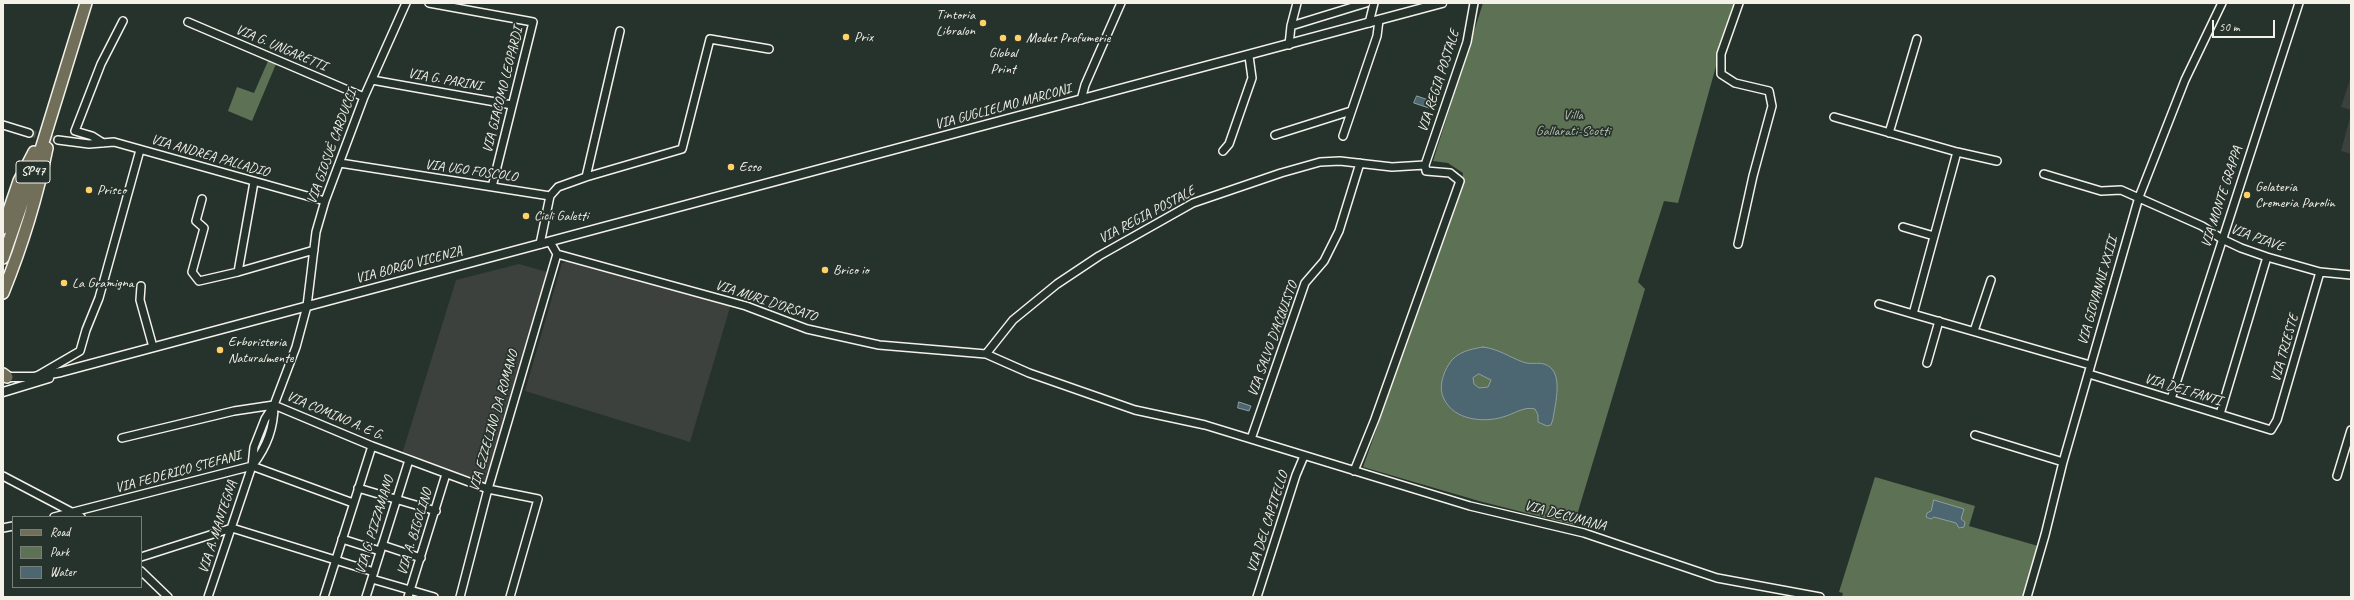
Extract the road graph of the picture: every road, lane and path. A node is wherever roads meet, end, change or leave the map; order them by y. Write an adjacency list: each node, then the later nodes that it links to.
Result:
1 (86, 3): 24 (main road, SP47)
2 (406, 3): 23 (street, VIA GIOSUÈ CARDUCCI)
3 (429, 3): 27 (street, VIA GIACOMO LEOPARDI)
4 (1121, 3): 26 (street)
5 (1297, 3): 17 (street)
6 (1366, 3): 17 (street)
7 (1374, 3): 16 (street)
8 (1442, 3): 13 (street, VIA GUGLIELMO MARCONI)
9 (1474, 3): 43 (street, VIA REGIA POSTALE)
10 (1739, 3): 59 (street)
11 (2222, 3): 50 (street, VIA GIOVANNI XXIII)
12 (2299, 3): 56 (street, VIA MONTE GRAPPA)
13 (1379, 20): 16 (street, VIA GUGLIELMO MARCONI); 28 (street)
14 (123, 21): 36 (street)
15 (188, 22): 25 (street, VIA G. UNGARETTI)
16 (1369, 23): 20 (street, VIA GUGLIELMO MARCONI)
17 (1291, 26): 20 (street)
18 (620, 31): 45 (street)
19 (1917, 39): 32 (street)
20 (1289, 45): 22 (street, VIA GUGLIELMO MARCONI)
21 (769, 49): 45 (street)
22 (1249, 56): 26 (street, VIA GUGLIELMO MARCONI); 38 (street)
23 (372, 80): 25 (street, VIA GIOSUÈ CARDUCCI); 27 (street, VIA G. PARINI)
24 (61, 85): 54 (main road); 63 (main road, SP47); 69 (main road)
25 (364, 97): 41 (street, VIA GIOSUÈ CARDUCCI)
26 (1081, 100): 47 (street, VIA GUGLIELMO MARCONI)
27 (512, 105): 48 (street, VIA GIACOMO LEOPARDI)
28 (1351, 112): 33 (street); 34 (street)
29 (1834, 117): 32 (street)
30 (3, 125): 31 (street)
31 (29, 133)
32 (1889, 133): 39 (street)
33 (1275, 135)
34 (1343, 136)
35 (58, 140): 36 (street, VIA ANDREA PALLADIO)
36 (102, 143): 37 (street, VIA ANDREA PALLADIO)
37 (140, 150): 46 (street, VIA ANDREA PALLADIO); 82 (street)
38 (1223, 151)
39 (1957, 152): 40 (street); 55 (street)
40 (1997, 161)
41 (340, 163): 48 (street, VIA UGO FOSCOLO); 52 (street, VIA GIOSUÈ CARDUCCI)
42 (1360, 163): 43 (street, VIA REGIA POSTALE); 76 (street, VIA REGIA POSTALE); 91 (street, VIA SALVO D'ACQUISTO)
43 (1425, 165): 97 (street, VIA REGIA POSTALE)
44 (2044, 174): 50 (street, VIA PIAVE)
45 (586, 177): 49 (street)
46 (254, 182): 52 (street, VIA ANDREA PALLADIO); 64 (street)
47 (764, 186): 57 (street, VIA BORGO VICENZA)
48 (492, 187): 49 (street, VIA UGO FOSCOLO)
49 (550, 196): 58 (street)
50 (2139, 197): 56 (street, VIA PIAVE); 78 (street, VIA GIOVANNI XXIII)
51 (202, 199): 64 (street)
52 (325, 201): 60 (street, VIA GIOSUÈ CARDUCCI)
53 (1903, 227): 55 (street)
54 (3, 228)
55 (1934, 236): 72 (street)
56 (2222, 239): 62 (street, VIA PIAVE); 84 (street, VIA MONTE GRAPPA)
57 (550, 242): 58 (street, VIA BORGO VICENZA); 61 (street)
58 (540, 244): 71 (street, VIA BORGO VICENZA)
59 (1738, 244)
60 (314, 250): 64 (street); 71 (street, VIA GIOSUÈ CARDUCCI)
61 (557, 254): 76 (street, VIA MURI D'ORSATO); 102 (street, VIA EZZELINO DA ROMANO)
62 (2267, 257): 65 (street, VIA PIAVE); 86 (street)
63 (3, 258)
64 (238, 272)
65 (2320, 272): 66 (street, VIA PIAVE); 87 (street, VIA TRIESTE)
66 (2351, 275)
67 (1991, 280): 74 (street)
68 (141, 286): 75 (street)
69 (3, 293)
70 (1879, 304): 72 (street)
71 (308, 306): 75 (street, VIA BORGO VICENZA); 85 (street, VIA A. MANTEGNA)
72 (1913, 314): 73 (street)
73 (1939, 321): 74 (street); 77 (street)
74 (1971, 330): 78 (street)
75 (153, 347): 79 (street, VIA BORGO VICENZA)
76 (986, 354): 91 (street, VIA MURI D'ORSATO)
77 (1927, 363)
78 (2090, 364): 80 (street, VIA GIOVANNI XXIII)
79 (61, 372): 82 (street, VIA BORGO VICENZA); 83 (street, VIA BORGO VICENZA)
80 (2089, 374): 84 (street, VIA DEI FANTI); 95 (street, VIA GIOVANNI XXIII)
81 (4, 376): 82 (street, VIA BORGO VICENZA)
82 (34, 377)
83 (3, 392)
84 (2171, 399): 86 (street, VIA DEI FANTI)
85 (274, 404): 90 (street, VIA COMINO A. E G.); 92 (street, VIA COMINO A. E G.); 96 (street, VIA A. MANTEGNA); 96 (street, VIA A. MANTEGNA)
86 (2220, 414): 87 (street, VIA DEI FANTI)
87 (2271, 430)
88 (2351, 430): 100 (street)
89 (1975, 435): 95 (street)
90 (122, 438)
91 (1252, 439): 93 (street, VIA DECUMANA)
92 (372, 446): 94 (street, VIA COMINO A. E G.); 101 (street)
93 (1304, 456): 97 (street, VIA DECUMANA); 124 (street, VIA DEL CAPITELLO)
94 (409, 460): 98 (street, VIA COMINO A. E G.); 103 (street, VIA G. PIZZAMANO)
95 (2063, 462): 126 (street, VIA GIOVANNI XXIII)
96 (252, 466): 104 (street, VIA FEDERICO STEFANI); 106 (street, VIA FEDERICO STEFANI); 108 (street, VIA A. MANTEGNA)
97 (1354, 471): 125 (street, VIA DECUMANA)
98 (446, 474): 102 (street, VIA COMINO A. E G.); 105 (street, VIA A. BIGOLINO)
99 (3, 476): 106 (street)
100 (2337, 476)
101 (358, 488): 103 (street); 104 (street)
102 (488, 489): 122 (street, VIA EZZELINO DA ROMANO); 123 (street, VIA COMINO A. E G.)
103 (396, 500): 105 (street); 110 (street, VIA G. PIZZAMANO)
104 (353, 503): 109 (street)
105 (436, 511): 112 (street, VIA A. BIGOLINO)
106 (78, 515): 107 (street, VIA FEDERICO STEFANI)
107 (66, 516)
108 (232, 528): 111 (street); 113 (street); 118 (street, VIA A. MANTEGNA)
109 (342, 539): 110 (street); 113 (street)
110 (381, 548): 112 (street); 115 (street, VIA G. PIZZAMANO)
111 (142, 557)
112 (421, 558): 116 (street, VIA A. BIGOLINO)
113 (335, 560): 115 (street); 119 (street)
114 (142, 572): 117 (street)
115 (373, 575): 116 (street); 120 (street, VIA G. PIZZAMANO)
116 (409, 593): 121 (street)
117 (168, 597)
118 (208, 597)
119 (324, 597)
120 (366, 597)
121 (434, 597)
122 (460, 597)
123 (510, 597)
124 (1257, 597)
125 (1820, 597)
126 (2027, 597)

